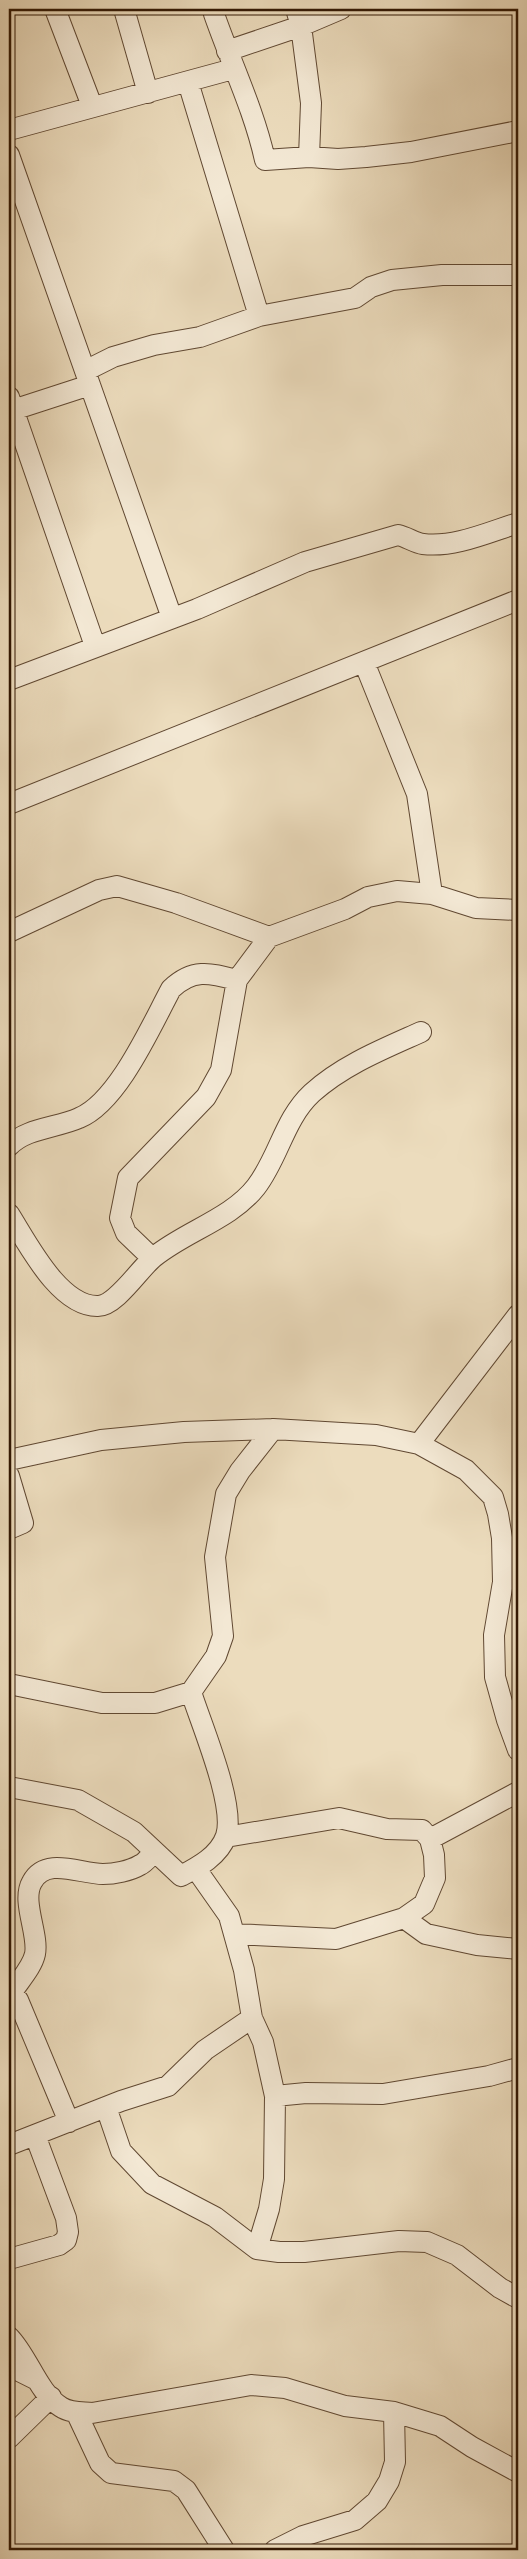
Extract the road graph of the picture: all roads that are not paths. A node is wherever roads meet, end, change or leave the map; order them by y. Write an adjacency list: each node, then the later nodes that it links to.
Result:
1 (55, 9): 9 (street)
2 (124, 9): 8 (street)
3 (215, 9): 6 (street)
4 (341, 9): 5 (street)
5 (299, 17): 6 (street); 13 (street)
6 (230, 60): 7 (street); 13 (street)
7 (188, 82): 8 (street); 15 (street)
8 (148, 93): 9 (street)
9 (92, 106): 10 (street)
10 (9, 130)
11 (518, 131): 13 (street)
12 (9, 155): 16 (street)
13 (309, 157)
14 (518, 275): 15 (street)
15 (259, 316): 16 (street)
16 (87, 378): 17 (street); 20 (street)
17 (11, 403): 21 (street)
18 (518, 523): 20 (street)
19 (518, 600): 22 (street)
20 (172, 618): 21 (street)
21 (95, 646): 23 (street)
22 (364, 662): 24 (street); 25 (street)
23 (9, 680)
24 (9, 804)
25 (432, 894): 26 (street); 28 (street)
26 (510, 910)
27 (9, 932): 28 (street)
28 (269, 938): 29 (street)
29 (237, 980): 31 (street); 33 (street)
30 (421, 1032): 33 (street)
31 (9, 1146)
32 (9, 1214): 33 (street)
33 (152, 1258)
34 (518, 1315): 36 (street)
35 (273, 1429): 36 (street); 37 (street); 41 (street)
36 (419, 1444): 42 (street)
37 (9, 1460)
38 (9, 1476): 39 (street)
39 (16, 1526)
40 (9, 1684): 41 (street)
41 (191, 1692): 45 (street)
42 (518, 1750)
43 (9, 1786): 47 (street)
44 (518, 1792): 46 (street)
45 (226, 1837): 46 (street); 48 (street)
46 (430, 1839): 49 (street)
47 (154, 1852): 48 (street); 52 (street)
48 (196, 1869): 50 (street)
49 (404, 1918): 50 (street); 51 (street)
50 (234, 1934): 53 (street)
51 (518, 1949)
52 (10, 1994): 57 (street)
53 (252, 2018): 55 (street); 56 (street)
54 (518, 2068): 55 (street)
55 (275, 2096): 60 (street)
56 (106, 2107): 57 (street); 60 (street)
57 (69, 2122): 58 (street)
58 (35, 2135): 59 (street); 61 (street)
59 (9, 2145)
60 (257, 2249): 62 (street)
61 (9, 2259)
62 (518, 2298)
63 (9, 2337): 65 (street)
64 (9, 2366): 65 (street)
65 (37, 2380): 66 (street)
66 (51, 2397): 67 (street); 69 (street)
67 (76, 2412): 68 (street); 71 (street)
68 (394, 2412): 70 (street); 72 (street)
69 (9, 2438)
70 (518, 2472)
71 (224, 2550)
72 (275, 2550)

